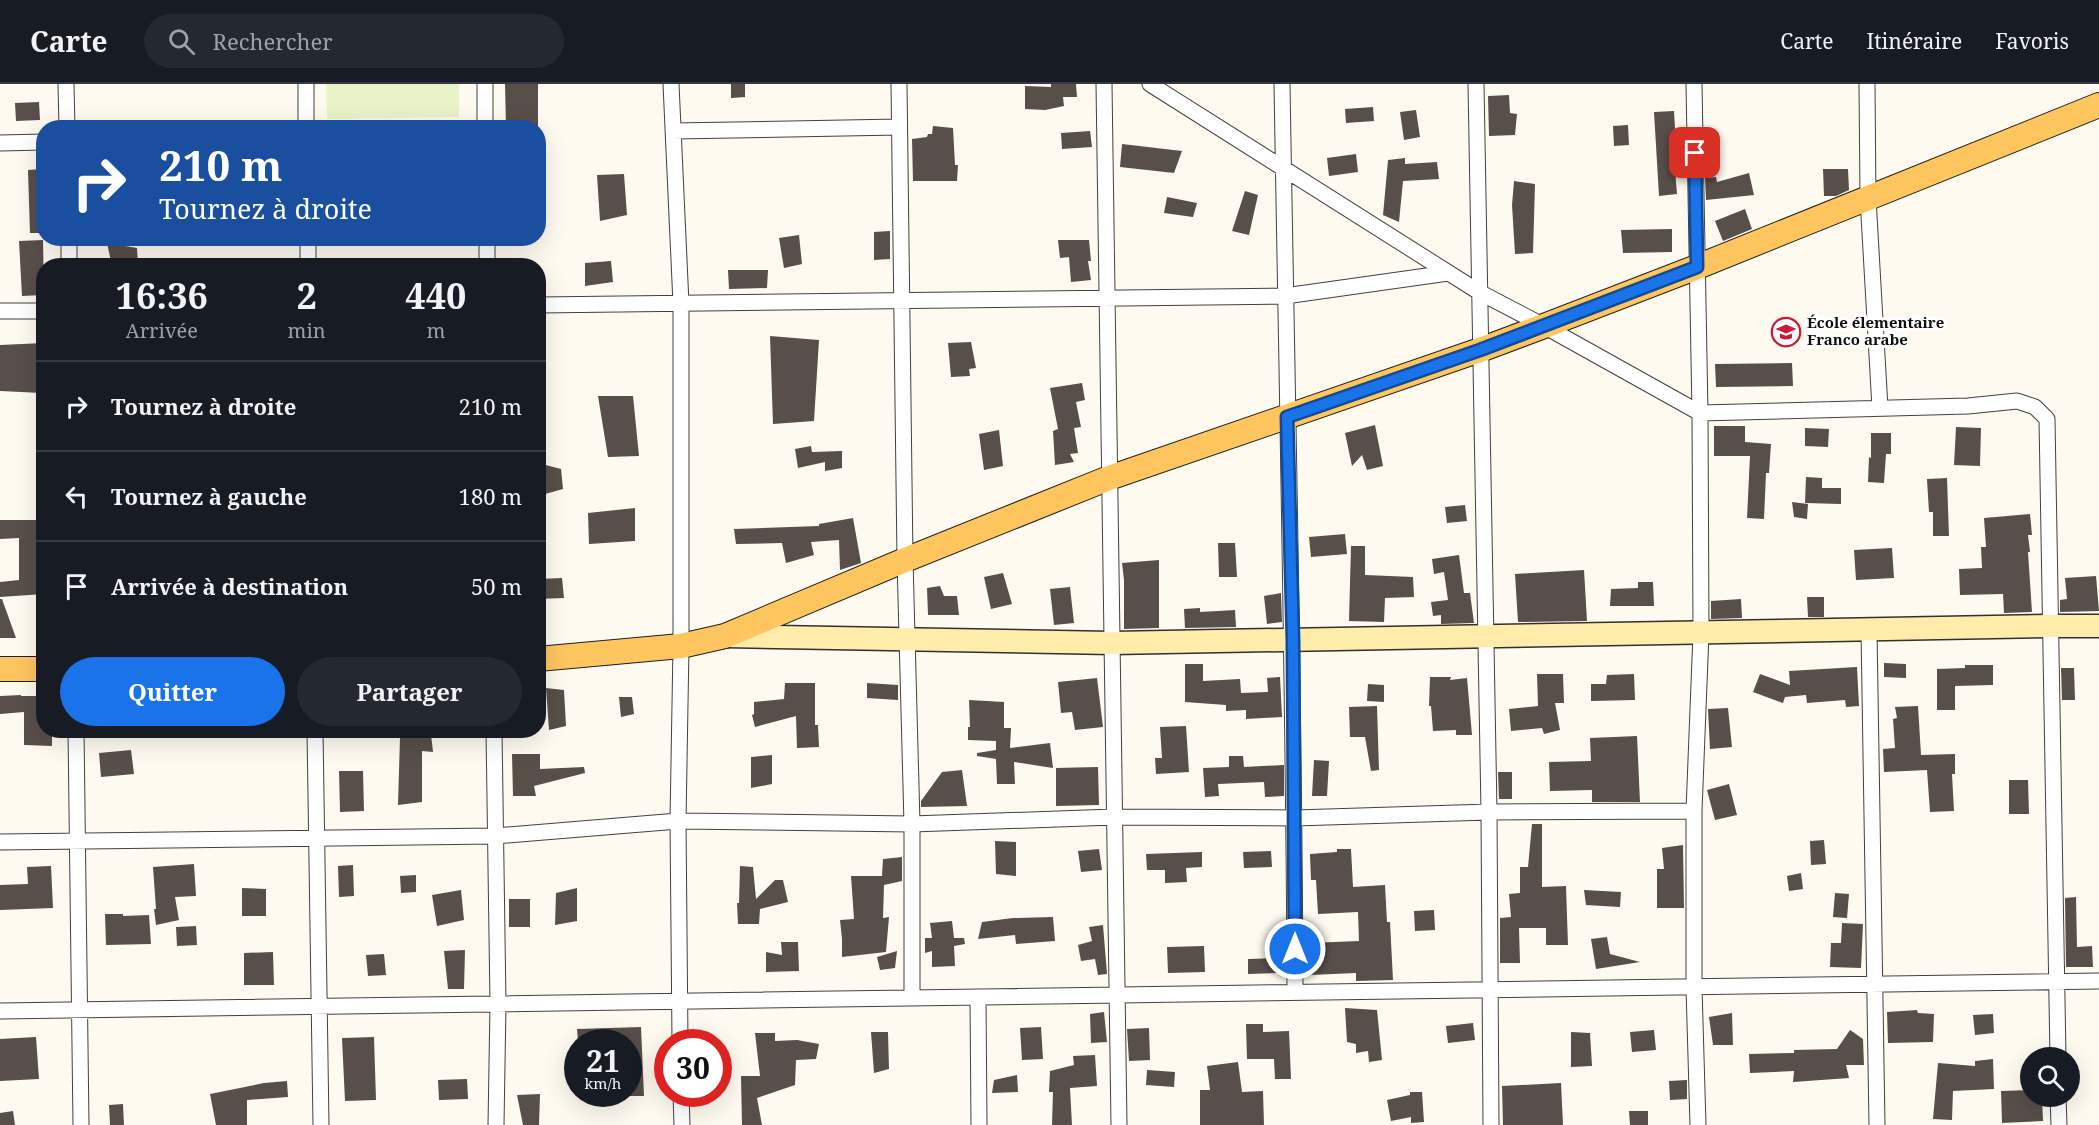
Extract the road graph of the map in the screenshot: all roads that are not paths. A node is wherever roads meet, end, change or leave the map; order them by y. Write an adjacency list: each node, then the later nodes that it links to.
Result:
1 (66, 84): 13 (street)
2 (306, 84): 14 (street)
3 (485, 84): 15 (street)
4 (671, 84): 17 (street)
5 (899, 84): 16 (street)
6 (1104, 84): 26 (street)
7 (1150, 84): 20 (street)
8 (1282, 84): 20 (street)
9 (1476, 84): 24 (street)
10 (1694, 84): 22 (street)
11 (1867, 84): 21 (street)
12 (2099, 105): 21 (main road)
13 (67, 120)
14 (306, 120)
15 (486, 120)
16 (899, 127): 17 (street); 27 (street)
17 (673, 131): 28 (street)
18 (36, 142): 19 (street)
19 (0, 143)
20 (1284, 169): 23 (street); 25 (street)
21 (1868, 198): 22 (main road); 34 (street)
22 (1697, 267): 32 (main road); 35 (street)
23 (1448, 273): 24 (street); 25 (street)
24 (1479, 292): 32 (street); 33 (street)
25 (1286, 296): 26 (street); 36 (street)
26 (1107, 298): 27 (street); 37 (street)
27 (902, 301): 28 (street); 38 (street)
28 (681, 304): 29 (street); 48 (street)
29 (546, 305)
30 (0, 311): 31 (street)
31 (36, 311)
32 (1544, 326): 33 (main road); 35 (street)
33 (1480, 350): 36 (main road); 45 (street)
34 (1880, 408): 35 (street); 39 (street)
35 (1700, 413): 42 (street)
36 (1287, 417): 37 (main road); 46 (street)
37 (1109, 478): 38 (main road); 47 (street)
38 (905, 560): 43 (main road); 44 (street)
39 (2051, 626): 40 (main road); 41 (main road); 65 (street)
40 (2099, 627)
41 (1869, 630): 42 (main road); 67 (street)
42 (1701, 633): 45 (main road); 55 (street)
43 (725, 636): 44 (main road); 48 (main road)
44 (908, 638): 47 (main road); 60 (street)
45 (1485, 638): 46 (main road); 56 (street)
46 (1293, 641): 47 (main road); 58 (street)
47 (1112, 644): 57 (street)
48 (681, 646): 49 (main road); 59 (street)
49 (546, 658)
50 (0, 669): 51 (main road)
51 (36, 669)
52 (76, 738): 63 (street)
53 (315, 738): 62 (street)
54 (494, 738): 61 (street)
55 (1694, 811): 56 (street); 68 (street)
56 (1489, 812): 58 (street); 69 (street)
57 (1114, 817): 58 (street); 60 (street); 71 (street)
58 (1295, 818): 70 (street)
59 (678, 821): 60 (street); 61 (street); 74 (street)
60 (912, 824): 73 (street)
61 (495, 836): 62 (street); 75 (street)
62 (316, 838): 63 (street); 76 (street)
63 (77, 841): 64 (street); 77 (street)
64 (0, 842)
65 (2057, 981): 66 (street); 67 (street); 80 (street)
66 (2099, 981)
67 (1875, 984): 68 (street); 91 (street)
68 (1694, 988): 69 (street); 90 (street)
69 (1489, 989): 70 (street); 89 (street)
70 (1295, 992): 71 (street)
71 (1117, 995): 72 (street); 88 (street)
72 (978, 997): 73 (street); 87 (street)
73 (912, 998): 74 (street)
74 (680, 1001): 75 (street); 79 (street)
75 (498, 1004): 76 (street); 85 (street)
76 (319, 1006): 77 (street); 84 (street)
77 (80, 1010): 78 (street); 83 (street)
78 (0, 1011)
79 (681, 1029)
80 (2058, 1047)
81 (681, 1107): 86 (street)
82 (2058, 1107): 92 (street)
83 (81, 1125)
84 (321, 1125)
85 (496, 1125)
86 (682, 1125)
87 (979, 1125)
88 (1119, 1125)
89 (1491, 1125)
90 (1698, 1125)
91 (1877, 1125)
92 (2059, 1125)

